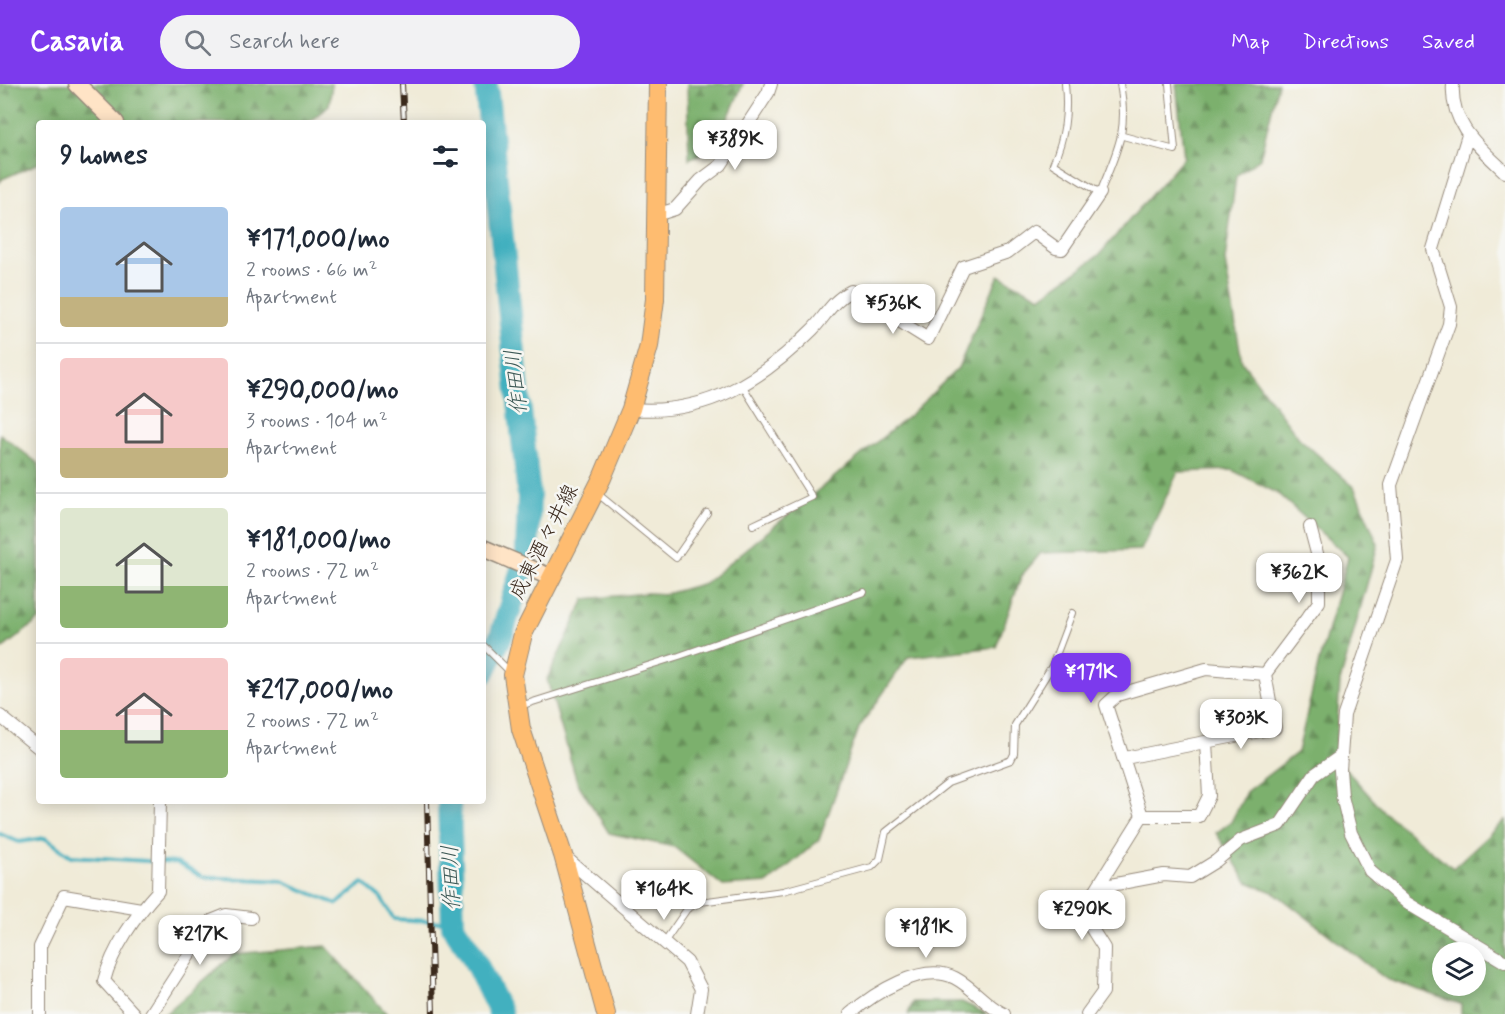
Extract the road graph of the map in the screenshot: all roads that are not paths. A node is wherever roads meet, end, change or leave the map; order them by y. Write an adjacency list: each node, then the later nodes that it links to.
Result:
1 (77, 84): 8 (street)
2 (658, 84): 13 (main road, 成東酒々井線)
3 (771, 84): 13 (street)
4 (1065, 84): 12 (lane)
5 (1120, 84): 10 (lane)
6 (1169, 84): 10 (lane)
7 (1453, 84): 9 (street)
8 (113, 120)
9 (1468, 135): 11 (street); 31 (street)
10 (1123, 136): 12 (lane)
11 (1505, 172)
12 (1100, 193): 14 (street)
13 (656, 215): 15 (main road, 成東酒々井線)
14 (742, 384): 15 (street); 18 (lane)
15 (632, 409): 16 (main road, 成東酒々井線)
16 (595, 491): 17 (lane); 21 (main road, 成東酒々井線)
17 (707, 513)
18 (753, 525)
19 (1310, 526): 25 (street)
20 (486, 549): 21 (street)
21 (550, 577): 26 (main road, 成東酒々井線)
22 (864, 592): 27 (lane)
23 (1072, 613): 39 (lane)
24 (486, 648): 26 (lane)
25 (1265, 674): 29 (street); 32 (street)
26 (513, 675): 27 (main road, 成東酒々井線)
27 (517, 707): 35 (main road, 成東酒々井線)
28 (0, 716): 30 (street)
29 (1206, 742): 32 (street); 34 (street)
30 (36, 746)
31 (1341, 756): 36 (street); 40 (street)
32 (1125, 758): 34 (street)
33 (160, 804): 37 (street)
34 (1142, 816): 36 (street)
35 (563, 855): 39 (street); 44 (main road, 成東酒々井線)
36 (1100, 887): 48 (street)
37 (141, 909): 41 (street); 42 (street)
38 (251, 918): 43 (street)
39 (665, 941): 45 (street)
40 (1505, 962)
41 (128, 1013)
42 (40, 1014)
43 (151, 1014)
44 (606, 1014)
45 (697, 1014)
46 (850, 1014): 47 (street)
47 (1004, 1014)
48 (1088, 1014)

